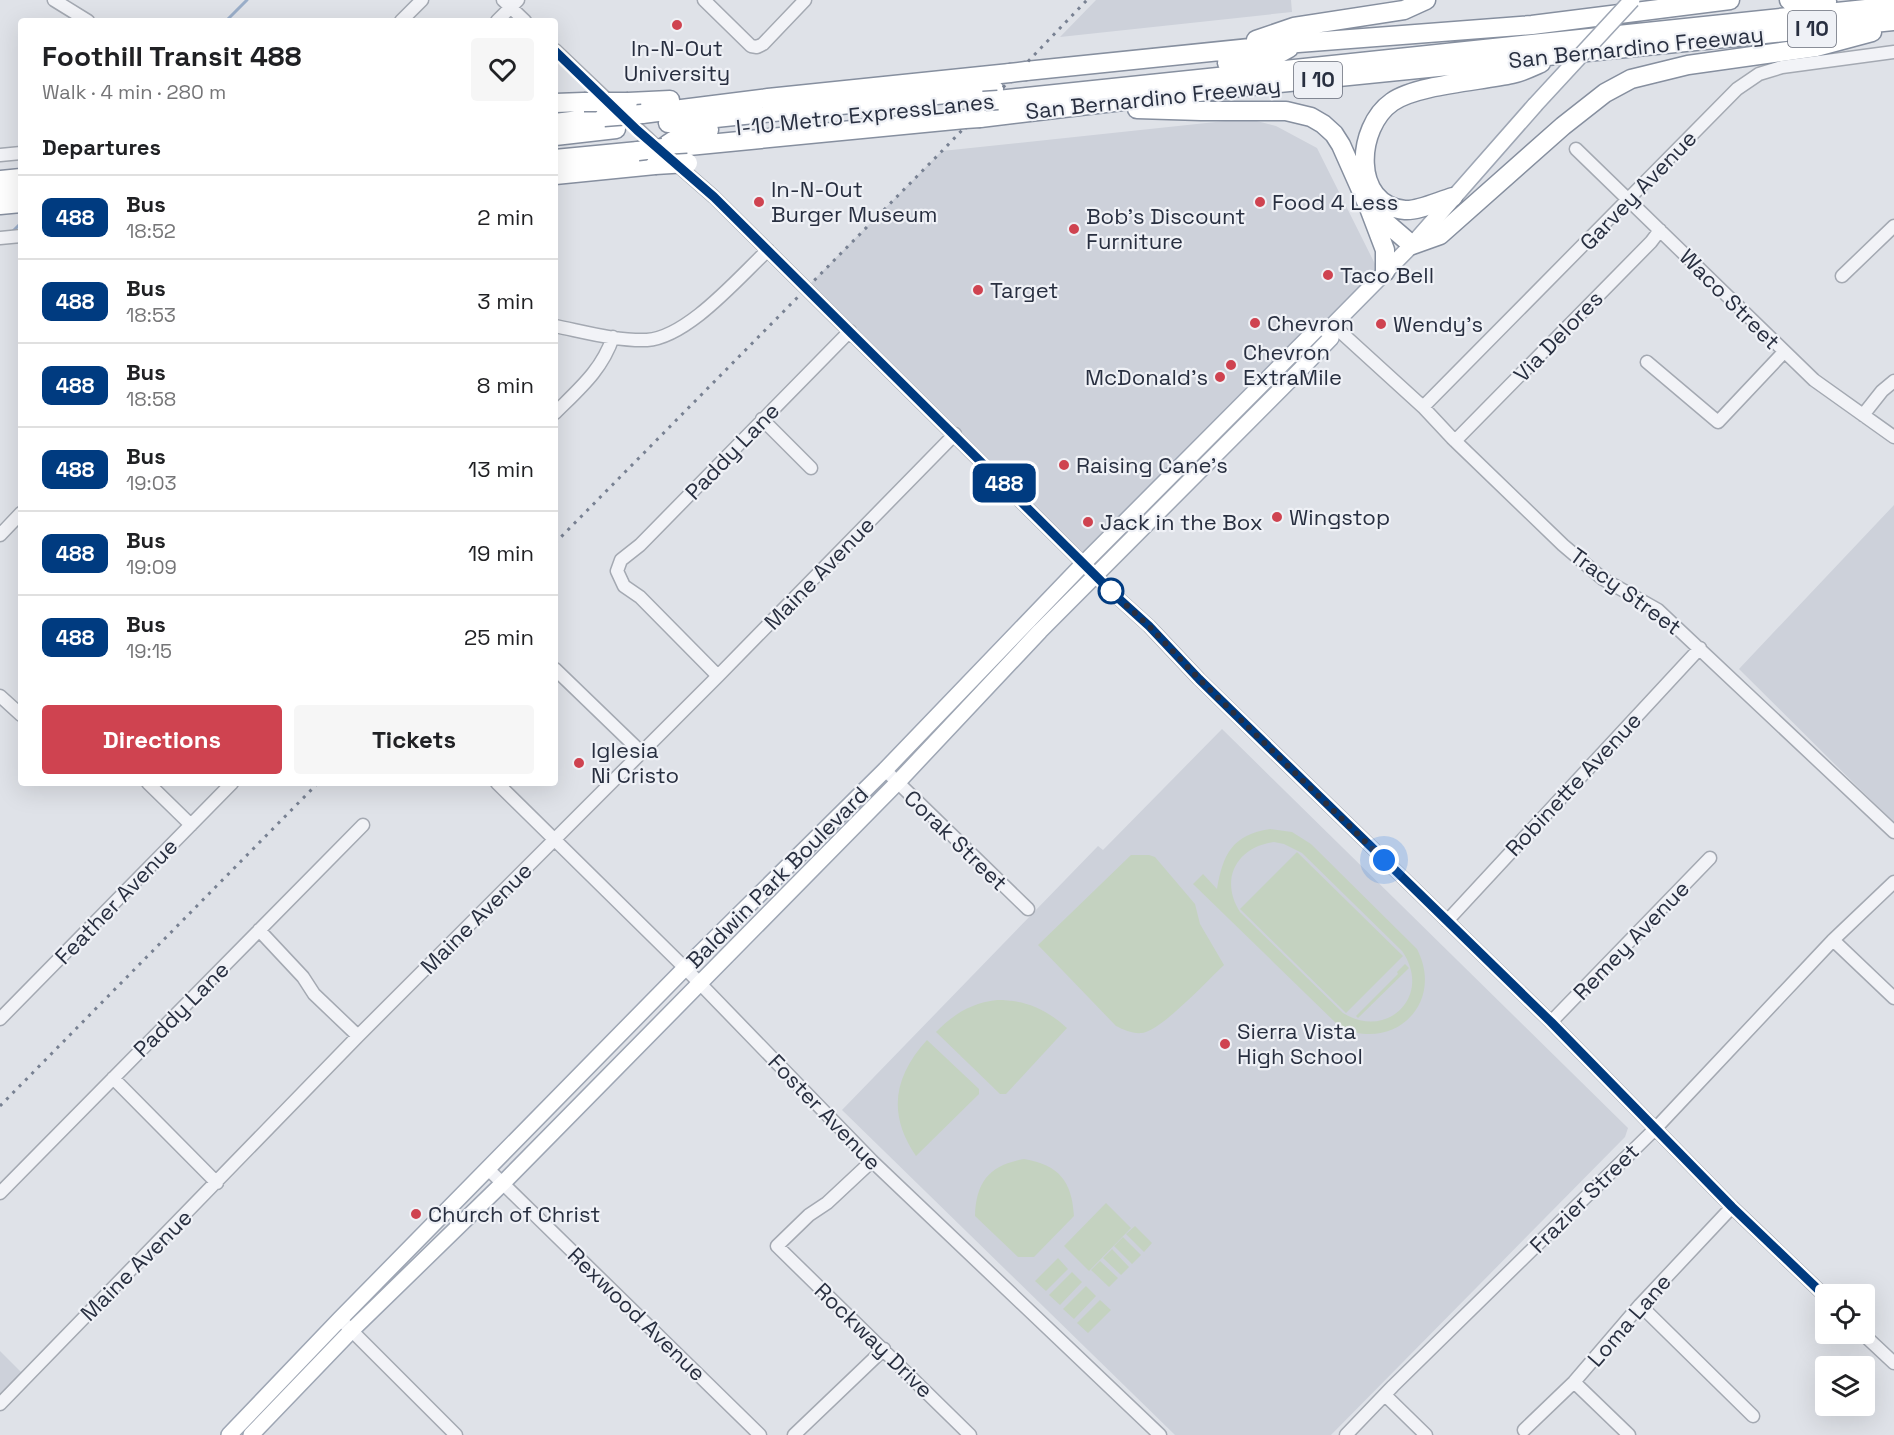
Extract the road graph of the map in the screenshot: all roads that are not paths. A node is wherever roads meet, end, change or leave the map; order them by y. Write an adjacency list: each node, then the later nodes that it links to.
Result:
1 (54, 0): 12 (street)
2 (422, 0): 13 (street)
3 (704, 0): 4 (street)
4 (805, 0)
5 (1426, 0): 19 (highway)
6 (1632, 0): 40 (main road, Baldwin Park Boulevard, bridge)
7 (1730, 0): 18 (highway, San Bernardino Freeway / I 10)
8 (1789, 0): 9 (highway)
9 (1844, 0)
10 (511, 2): 14 (street); 15 (street)
11 (1894, 6): 23 (highway, I-10 Metro ExpressLanes)
12 (83, 18)
13 (404, 18)
14 (499, 18)
15 (523, 18)
16 (1894, 21): 22 (highway, San Bernardino Freeway / I 10)
17 (1894, 27): 48 (highway)
18 (1298, 43): 19 (highway, San Bernardino Freeway / I 10); 23 (highway, I-10 Metro ExpressLanes)
19 (1224, 51): 23 (highway, San Bernardino Freeway / I 10)
20 (1894, 52): 41 (street, Garvey Avenue)
21 (558, 53): 49 (street)
22 (1558, 56): 25 (highway, San Bernardino Freeway / I 10); 40 (highway)
23 (996, 95): 25 (highway, San Bernardino Freeway / I 10); 26 (highway, I-10 Metro ExpressLanes); 26 (highway, San Bernardino Freeway / I 10); 30 (highway, San Bernardino Freeway / I 10); 31 (highway, I-10 Metro ExpressLanes)
24 (558, 103): 26 (highway, bridge)
25 (1078, 107): 43 (highway)
26 (641, 114): 28 (highway, San Bernardino Freeway / I 10, bridge)
27 (558, 123): 28 (highway, San Bernardino Freeway / I 10)
28 (610, 123): 29 (highway)
29 (558, 134)
30 (717, 143): 31 (highway, San Bernardino Freeway / I 10); 36 (highway, bridge)
31 (669, 146): 35 (highway, San Bernardino Freeway / I 10, bridge)
32 (1576, 149): 41 (street, Waco Street)
33 (18, 153): 34 (street)
34 (0, 155)
35 (558, 159)
36 (558, 175)
37 (18, 178): 38 (highway)
38 (0, 180)
39 (0, 192): 42 (highway)
40 (1453, 197): 48 (main road, Baldwin Park Boulevard)
41 (1628, 201): 45 (street, Waco Street); 59 (street, Garvey Avenue)
42 (12, 206)
43 (1369, 208): 48 (highway); 50 (highway)
44 (1894, 226): 51 (street)
45 (1660, 230): 56 (street, Waco Street); 66 (street, Via Delores)
46 (18, 236): 47 (street)
47 (0, 238)
48 (1412, 244): 50 (main road, Baldwin Park Boulevard)
49 (768, 250): 54 (street); 55 (street)
50 (1385, 272): 53 (main road, Baldwin Park Boulevard)
51 (1842, 276)
52 (558, 327): 55 (street)
53 (1330, 327): 59 (street, Tracy Street); 63 (main road, Baldwin Park Boulevard); 68 (main road, Baldwin Park Boulevard)
54 (850, 332): 62 (street, Paddy Lane); 64 (street)
55 (613, 337): 60 (street)
56 (1784, 352): 57 (street); 61 (street, Waco Street)
57 (1647, 362)
58 (1894, 381): 61 (street)
59 (1423, 407): 66 (street, Tracy Street)
60 (558, 410)
61 (1863, 415): 65 (street, Waco Street)
62 (762, 419): 67 (street); 75 (street, Paddy Lane)
63 (1214, 433): 68 (main road); 71 (main road, Baldwin Park Boulevard)
64 (955, 434): 71 (street); 75 (street, Maine Avenue)
65 (1894, 437)
66 (1455, 441): 73 (street, Tracy Street)
67 (811, 468)
68 (1186, 483): 72 (main road, Baldwin Park Boulevard)
69 (18, 516): 70 (street)
70 (0, 535)
71 (1084, 563): 72 (street); 79 (main road, Baldwin Park Boulevard)
72 (1095, 574): 80 (main road, Baldwin Park Boulevard); 91 (street)
73 (1700, 648): 86 (street, Tracy Street); 91 (street, Robinette Avenue)
74 (558, 672): 78 (street)
75 (718, 676): 78 (street, Maine Avenue)
76 (0, 696): 77 (street)
77 (18, 712)
78 (642, 753): 87 (street, Maine Avenue)
79 (885, 770): 80 (street, Corak Street); 94 (main road, Baldwin Park Boulevard)
80 (897, 783): 90 (street, Corak Street); 95 (main road, Baldwin Park Boulevard)
81 (151, 786): 84 (street)
82 (229, 786): 84 (street, Feather Avenue)
83 (500, 786): 87 (street, Foster Avenue)
84 (191, 825): 97 (street, Feather Avenue)
85 (363, 825): 92 (street, Paddy Lane)
86 (1894, 832)
87 (555, 840): 94 (street, Foster Avenue); 99 (street, Maine Avenue)
88 (1710, 858): 98 (street, Remey Avenue)
89 (1894, 882): 93 (street, Frazier Street)
90 (1028, 909)
91 (1447, 921): 98 (street)
92 (259, 930): 99 (street); 100 (street, Paddy Lane)
93 (1833, 940): 96 (street); 101 (street, Frazier Street)
94 (685, 968): 95 (street, Foster Avenue); 103 (main road, Baldwin Park Boulevard)
95 (699, 983): 102 (street, Foster Avenue); 105 (main road, Baldwin Park Boulevard)
96 (1894, 998)
97 (2, 1014)
98 (1551, 1022): 101 (street)
99 (358, 1036): 104 (street, Maine Avenue)
100 (113, 1078): 104 (street); 106 (street, Paddy Lane)
101 (1656, 1128): 107 (street); 116 (street, Frazier Street)
102 (872, 1161): 113 (street, Rockway Drive); 126 (street, Foster Avenue)
103 (488, 1168): 105 (street, Rexwood Avenue); 110 (main road, Baldwin Park Boulevard)
104 (217, 1183): 117 (street, Maine Avenue)
105 (502, 1184): 111 (main road, Baldwin Park Boulevard); 123 (street, Rexwood Avenue)
106 (0, 1193)
107 (1732, 1207): 108 (street); 109 (street, Loma Lane)
108 (1815, 1286)
109 (1640, 1305): 115 (street, Loma Lane); 118 (street)
110 (340, 1319): 111 (street); 120 (main road, Baldwin Park Boulevard)
111 (351, 1331): 121 (main road, Baldwin Park Boulevard); 122 (street)
112 (1873, 1344): 114 (street)
113 (884, 1349): 124 (street); 125 (street, Rockway Drive)
114 (1894, 1364)
115 (1574, 1382): 119 (street, Loma Lane); 129 (street)
116 (1385, 1395): 127 (street, Frazier Street); 128 (street)
117 (0, 1404)
118 (1753, 1416)
119 (1524, 1430)
120 (229, 1435)
121 (251, 1435)
122 (456, 1435)
123 (760, 1435)
124 (794, 1435)
125 (970, 1435)
126 (1160, 1435)
127 (1346, 1435)
128 (1426, 1435)
129 (1629, 1435)

